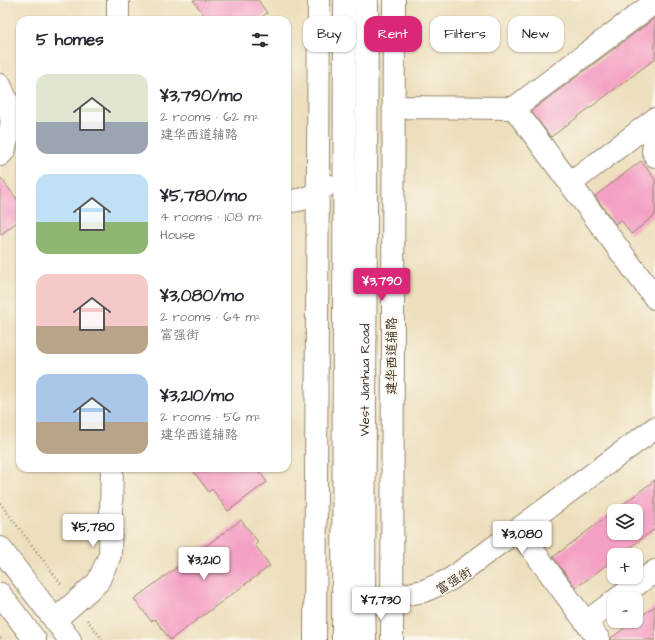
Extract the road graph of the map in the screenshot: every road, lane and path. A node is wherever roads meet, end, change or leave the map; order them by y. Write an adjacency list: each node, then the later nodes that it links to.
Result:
1 (118, 0): 7 (street)
2 (319, 0): 17 (street)
3 (345, 0): 15 (street, West Jianhua Road)
4 (367, 0): 31 (street, West Jianhua Road)
5 (394, 0): 9 (street, 建华西道辅路)
6 (655, 2): 10 (street)
7 (118, 16)
8 (0, 85): 13 (street)
9 (394, 107): 10 (street); 29 (street, 建华西道辅路)
10 (514, 108): 16 (street)
11 (655, 119): 16 (street)
12 (655, 138): 14 (street)
13 (0, 155)
14 (655, 156)
15 (344, 167): 17 (street); 39 (street, West Jianhua Road)
16 (570, 184): 19 (street)
17 (318, 193): 18 (street); 38 (street)
18 (291, 201)
19 (654, 293)
20 (655, 428): 29 (street, 富强街)
21 (655, 436): 24 (street, 富强街)
22 (112, 472): 30 (street)
23 (0, 503): 30 (path)
24 (521, 534): 29 (street, 富强街); 34 (street)
25 (0, 548): 33 (street)
26 (655, 571): 27 (street)
27 (626, 592)
28 (0, 594): 35 (street)
29 (392, 601): 31 (street, 富强街); 41 (street, 建华西道辅路)
30 (75, 603): 33 (street); 37 (path)
31 (364, 604): 40 (street, West Jianhua Road)
32 (607, 606): 34 (street)
33 (55, 620): 36 (street)
34 (586, 622): 42 (street)
35 (35, 640)
36 (70, 640)
37 (103, 640)
38 (315, 640)
39 (343, 640)
40 (365, 640)
41 (392, 640)
42 (599, 640)

